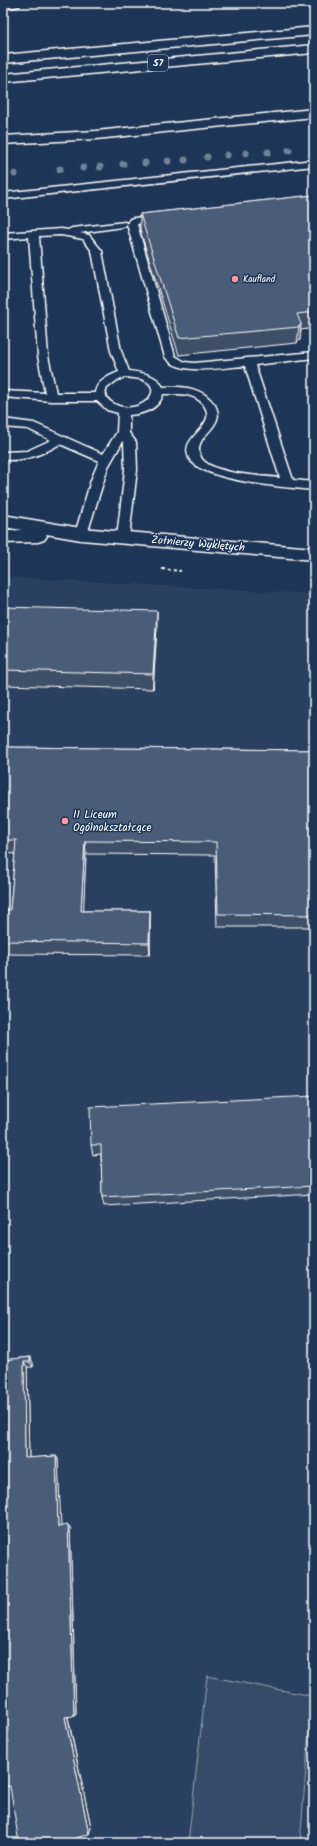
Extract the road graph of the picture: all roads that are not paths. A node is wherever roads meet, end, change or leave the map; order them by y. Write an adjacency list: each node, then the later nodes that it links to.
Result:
1 (15, 3): 2 (main road)
2 (3, 5)
3 (314, 31): 5 (main road, S7)
4 (314, 48): 6 (main road, S7)
5 (3, 60)
6 (3, 78)
7 (314, 113): 8 (main road)
8 (3, 140)
9 (314, 163): 10 (lane)
10 (3, 196)
11 (168, 218): 12 (lane)
12 (133, 222): 13 (lane); 19 (lane)
13 (122, 224): 14 (lane); 17 (lane)
14 (61, 232): 15 (lane); 17 (lane)
15 (34, 234): 16 (lane); 23 (lane)
16 (3, 236)
17 (97, 251): 20 (lane)
18 (314, 356): 19 (lane)
19 (249, 362): 31 (lane)
20 (125, 374): 21 (lane); 24 (lane)
21 (160, 391): 25 (lane); 31 (lane)
22 (3, 394): 23 (lane)
23 (51, 397): 24 (lane)
24 (101, 397): 25 (lane)
25 (124, 411): 27 (lane)
26 (3, 423): 28 (lane)
27 (123, 433): 30 (lane); 36 (lane)
28 (60, 439): 29 (lane); 30 (lane)
29 (3, 456)
30 (105, 459): 34 (lane)
31 (288, 484): 32 (lane)
32 (314, 486)
33 (3, 521): 34 (main road, Żołnierzy Wyklętych)
34 (81, 534): 35 (main road, Żołnierzy Wyklętych); 36 (main road, Żołnierzy Wyklętych)
35 (3, 537)
36 (123, 537): 37 (main road, Żołnierzy Wyklętych)
37 (314, 554)

